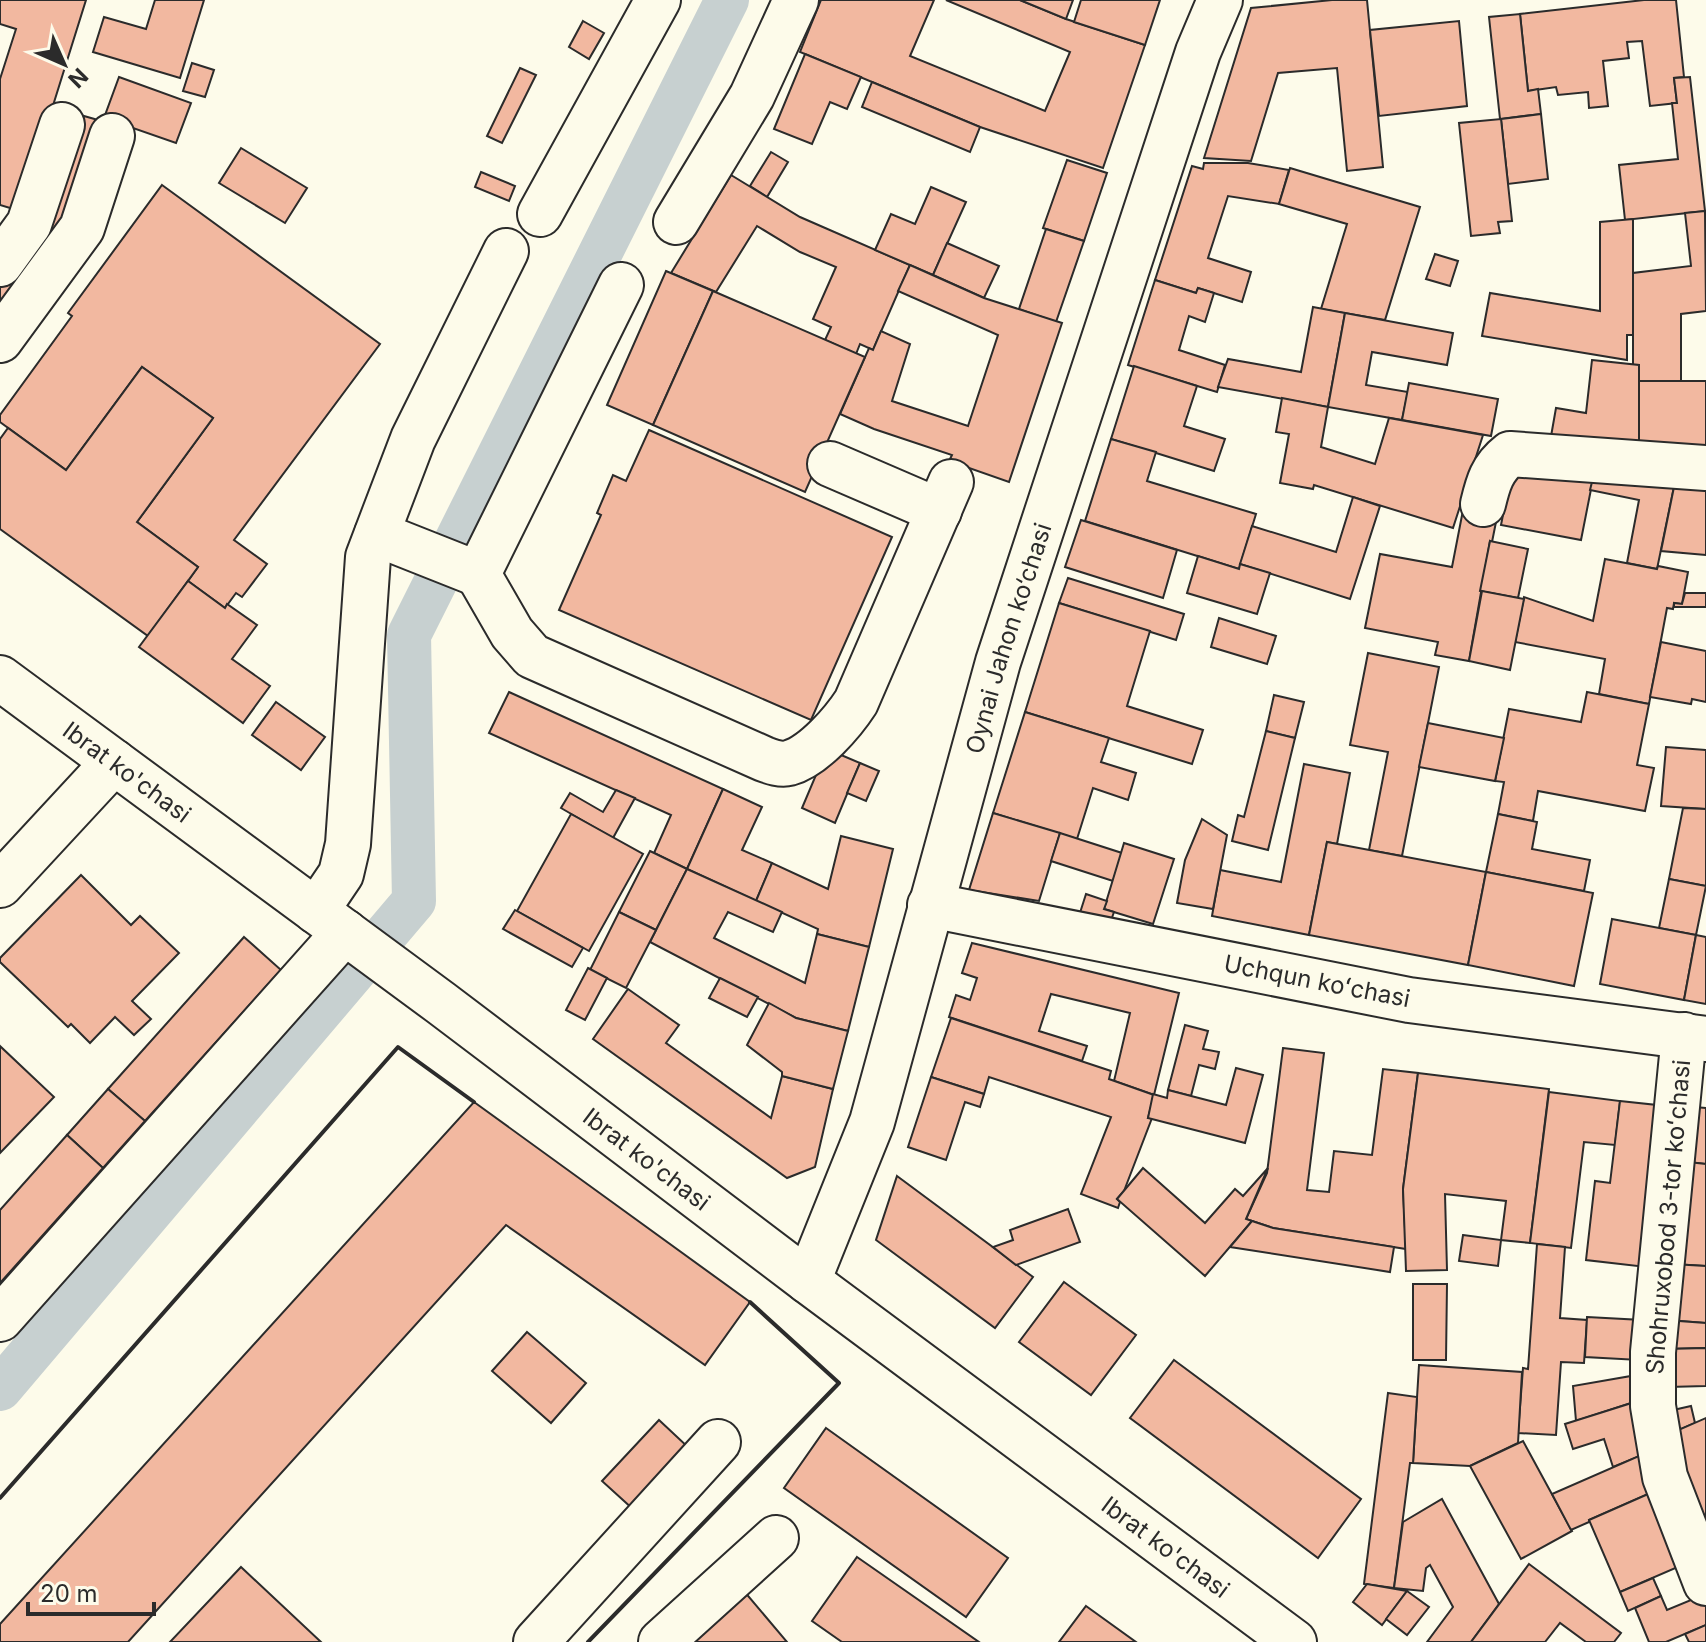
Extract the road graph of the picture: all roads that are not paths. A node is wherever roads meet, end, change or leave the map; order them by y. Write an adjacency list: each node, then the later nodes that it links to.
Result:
1 (658, 0): 6 (street)
2 (796, 0): 7 (street)
3 (1220, 0): 20 (street, Oynai Jahon ko‘chasi)
4 (62, 125): 9 (street)
5 (112, 136): 11 (street)
6 (540, 214)
7 (676, 222)
8 (506, 251): 15 (street)
9 (0, 264)
10 (621, 285): 16 (street)
11 (0, 340)
12 (830, 464): 16 (street)
13 (1706, 468): 14 (street)
14 (1483, 504)
15 (386, 537): 16 (street); 21 (street)
16 (471, 571)
17 (0, 678): 18 (street, Ibrat ko'chasi)
18 (114, 762): 19 (street); 21 (street, Ibrat ko'chasi)
19 (0, 885)
20 (930, 905): 22 (street, Uchqun koʻchasi); 23 (street, Oynai Jahon ko‘chasi)
21 (339, 928): 23 (street, Ibrat ko'chasi); 24 (street)
22 (1695, 1037): 27 (street, Shohruxobod 3-tor koʻchasi)
23 (808, 1281): 30 (street, Ibrat ko'chasi)
24 (0, 1319)
25 (718, 1442): 28 (street)
26 (776, 1538): 29 (street)
27 (1706, 1583)
28 (536, 1642)
29 (661, 1642)
30 (1294, 1642)

